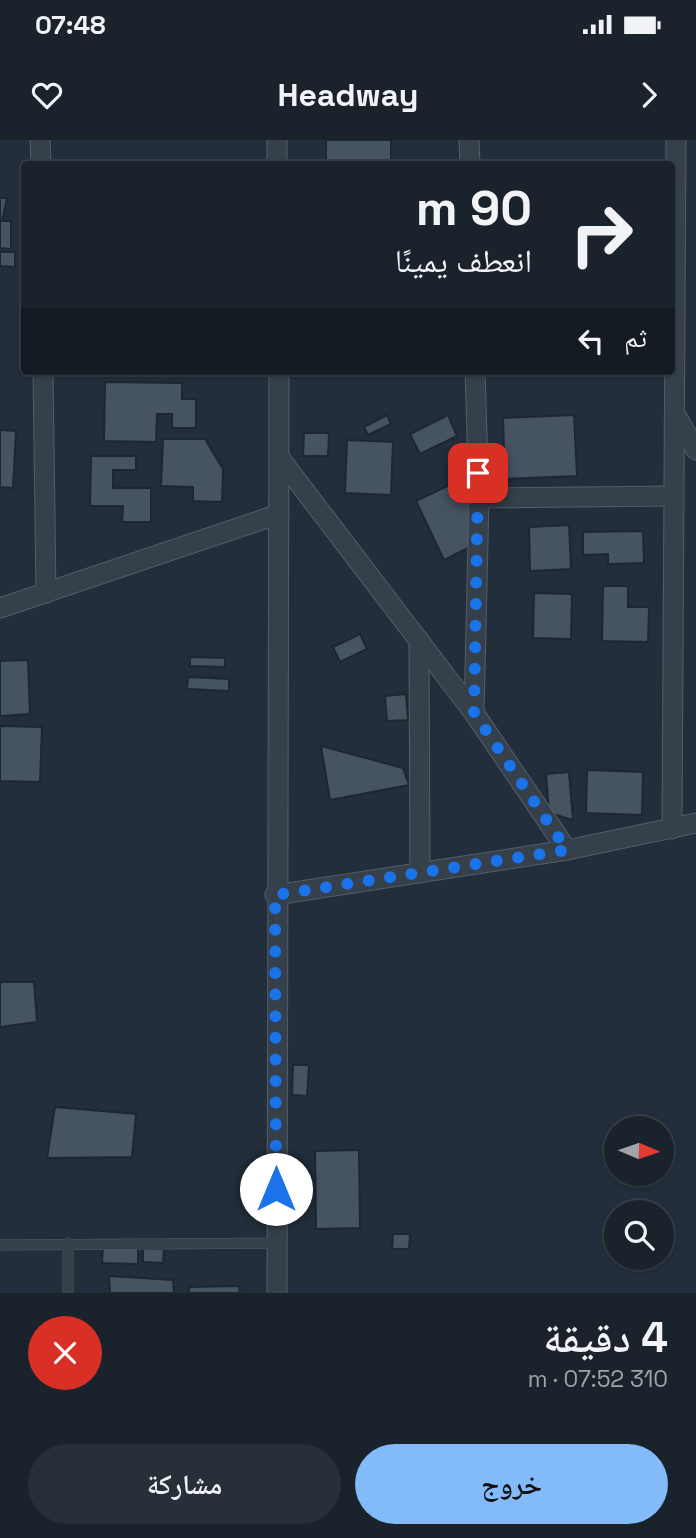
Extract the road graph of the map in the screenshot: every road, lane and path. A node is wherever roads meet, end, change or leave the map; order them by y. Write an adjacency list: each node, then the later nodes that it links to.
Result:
1 (40, 140): 5 (street)
2 (277, 140): 6 (street)
3 (469, 140): 7 (street)
4 (676, 140): 8 (street)
5 (41, 161)
6 (277, 161)
7 (470, 161)
8 (675, 276)
9 (43, 375): 19 (street)
10 (279, 375): 15 (street)
11 (475, 375): 17 (street)
12 (674, 375): 13 (street)
13 (674, 413): 14 (street); 16 (street)
14 (696, 450)
15 (279, 457): 18 (street); 21 (street)
16 (674, 496): 17 (street); 24 (street)
17 (479, 498): 22 (street)
18 (279, 514): 19 (street); 27 (street)
19 (46, 593): 20 (street)
20 (0, 608)
21 (419, 640): 22 (street); 26 (street)
22 (474, 713): 25 (street)
23 (696, 823): 24 (street)
24 (672, 830): 25 (street)
25 (567, 850): 26 (street)
26 (420, 872): 27 (street)
27 (275, 895): 29 (street)
28 (68, 1243): 29 (lane); 30 (lane); 31 (lane)
29 (276, 1243): 32 (street)
30 (0, 1245)
31 (68, 1293)
32 (276, 1293)

